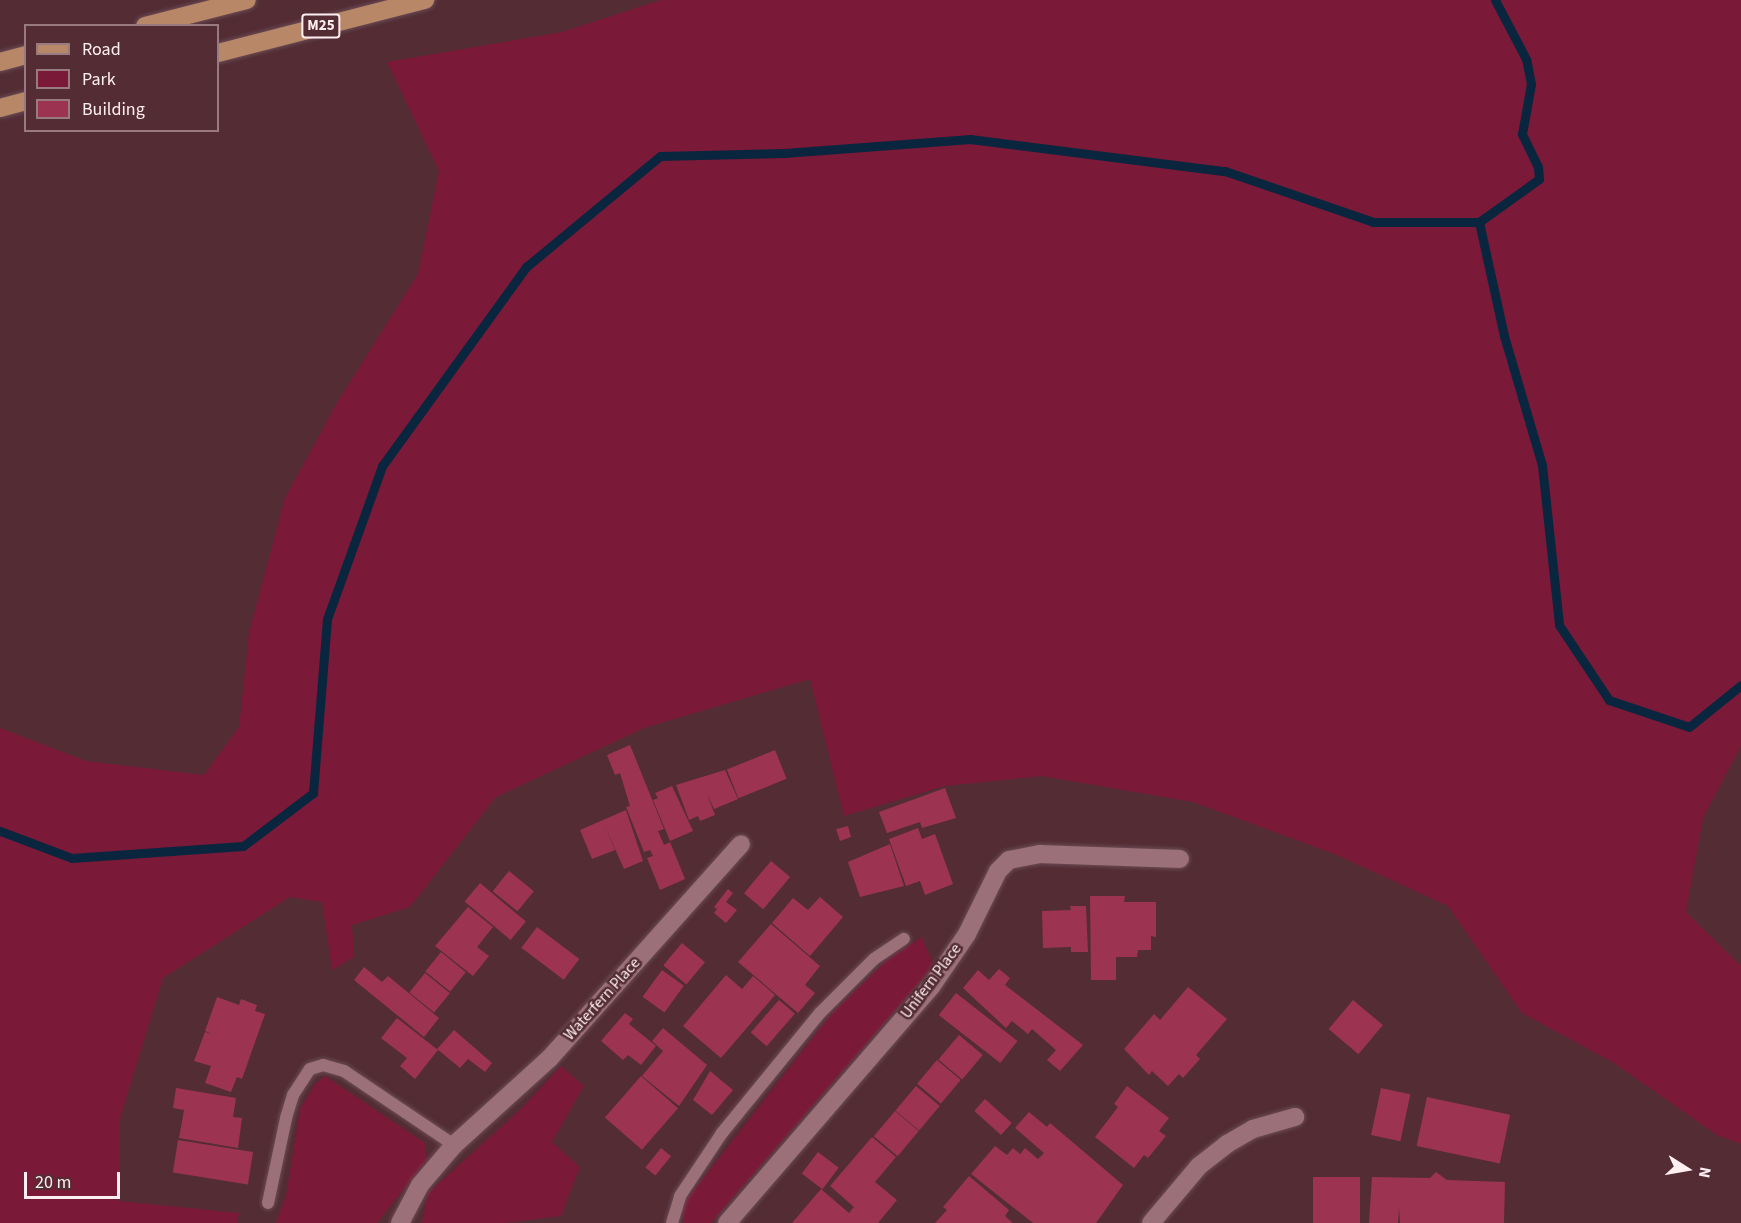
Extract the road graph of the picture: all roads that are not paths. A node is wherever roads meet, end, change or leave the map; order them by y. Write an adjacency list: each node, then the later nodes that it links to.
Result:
1 (247, 0): 3 (main road)
2 (425, 0): 4 (main road, M25)
3 (153, 24)
4 (219, 52)
5 (24, 56): 6 (main road)
6 (0, 62)
7 (24, 102): 8 (main road)
8 (0, 108)
9 (741, 844): 13 (street, Waterfern Place)
10 (1180, 859): 17 (street, Unifern Place)
11 (904, 939): 16 (lane)
12 (1295, 1117): 18 (street)
13 (454, 1145): 14 (lane); 15 (street, Waterfern Place)
14 (268, 1203)
15 (400, 1223)
16 (672, 1223)
17 (727, 1223)
18 (1150, 1223)

